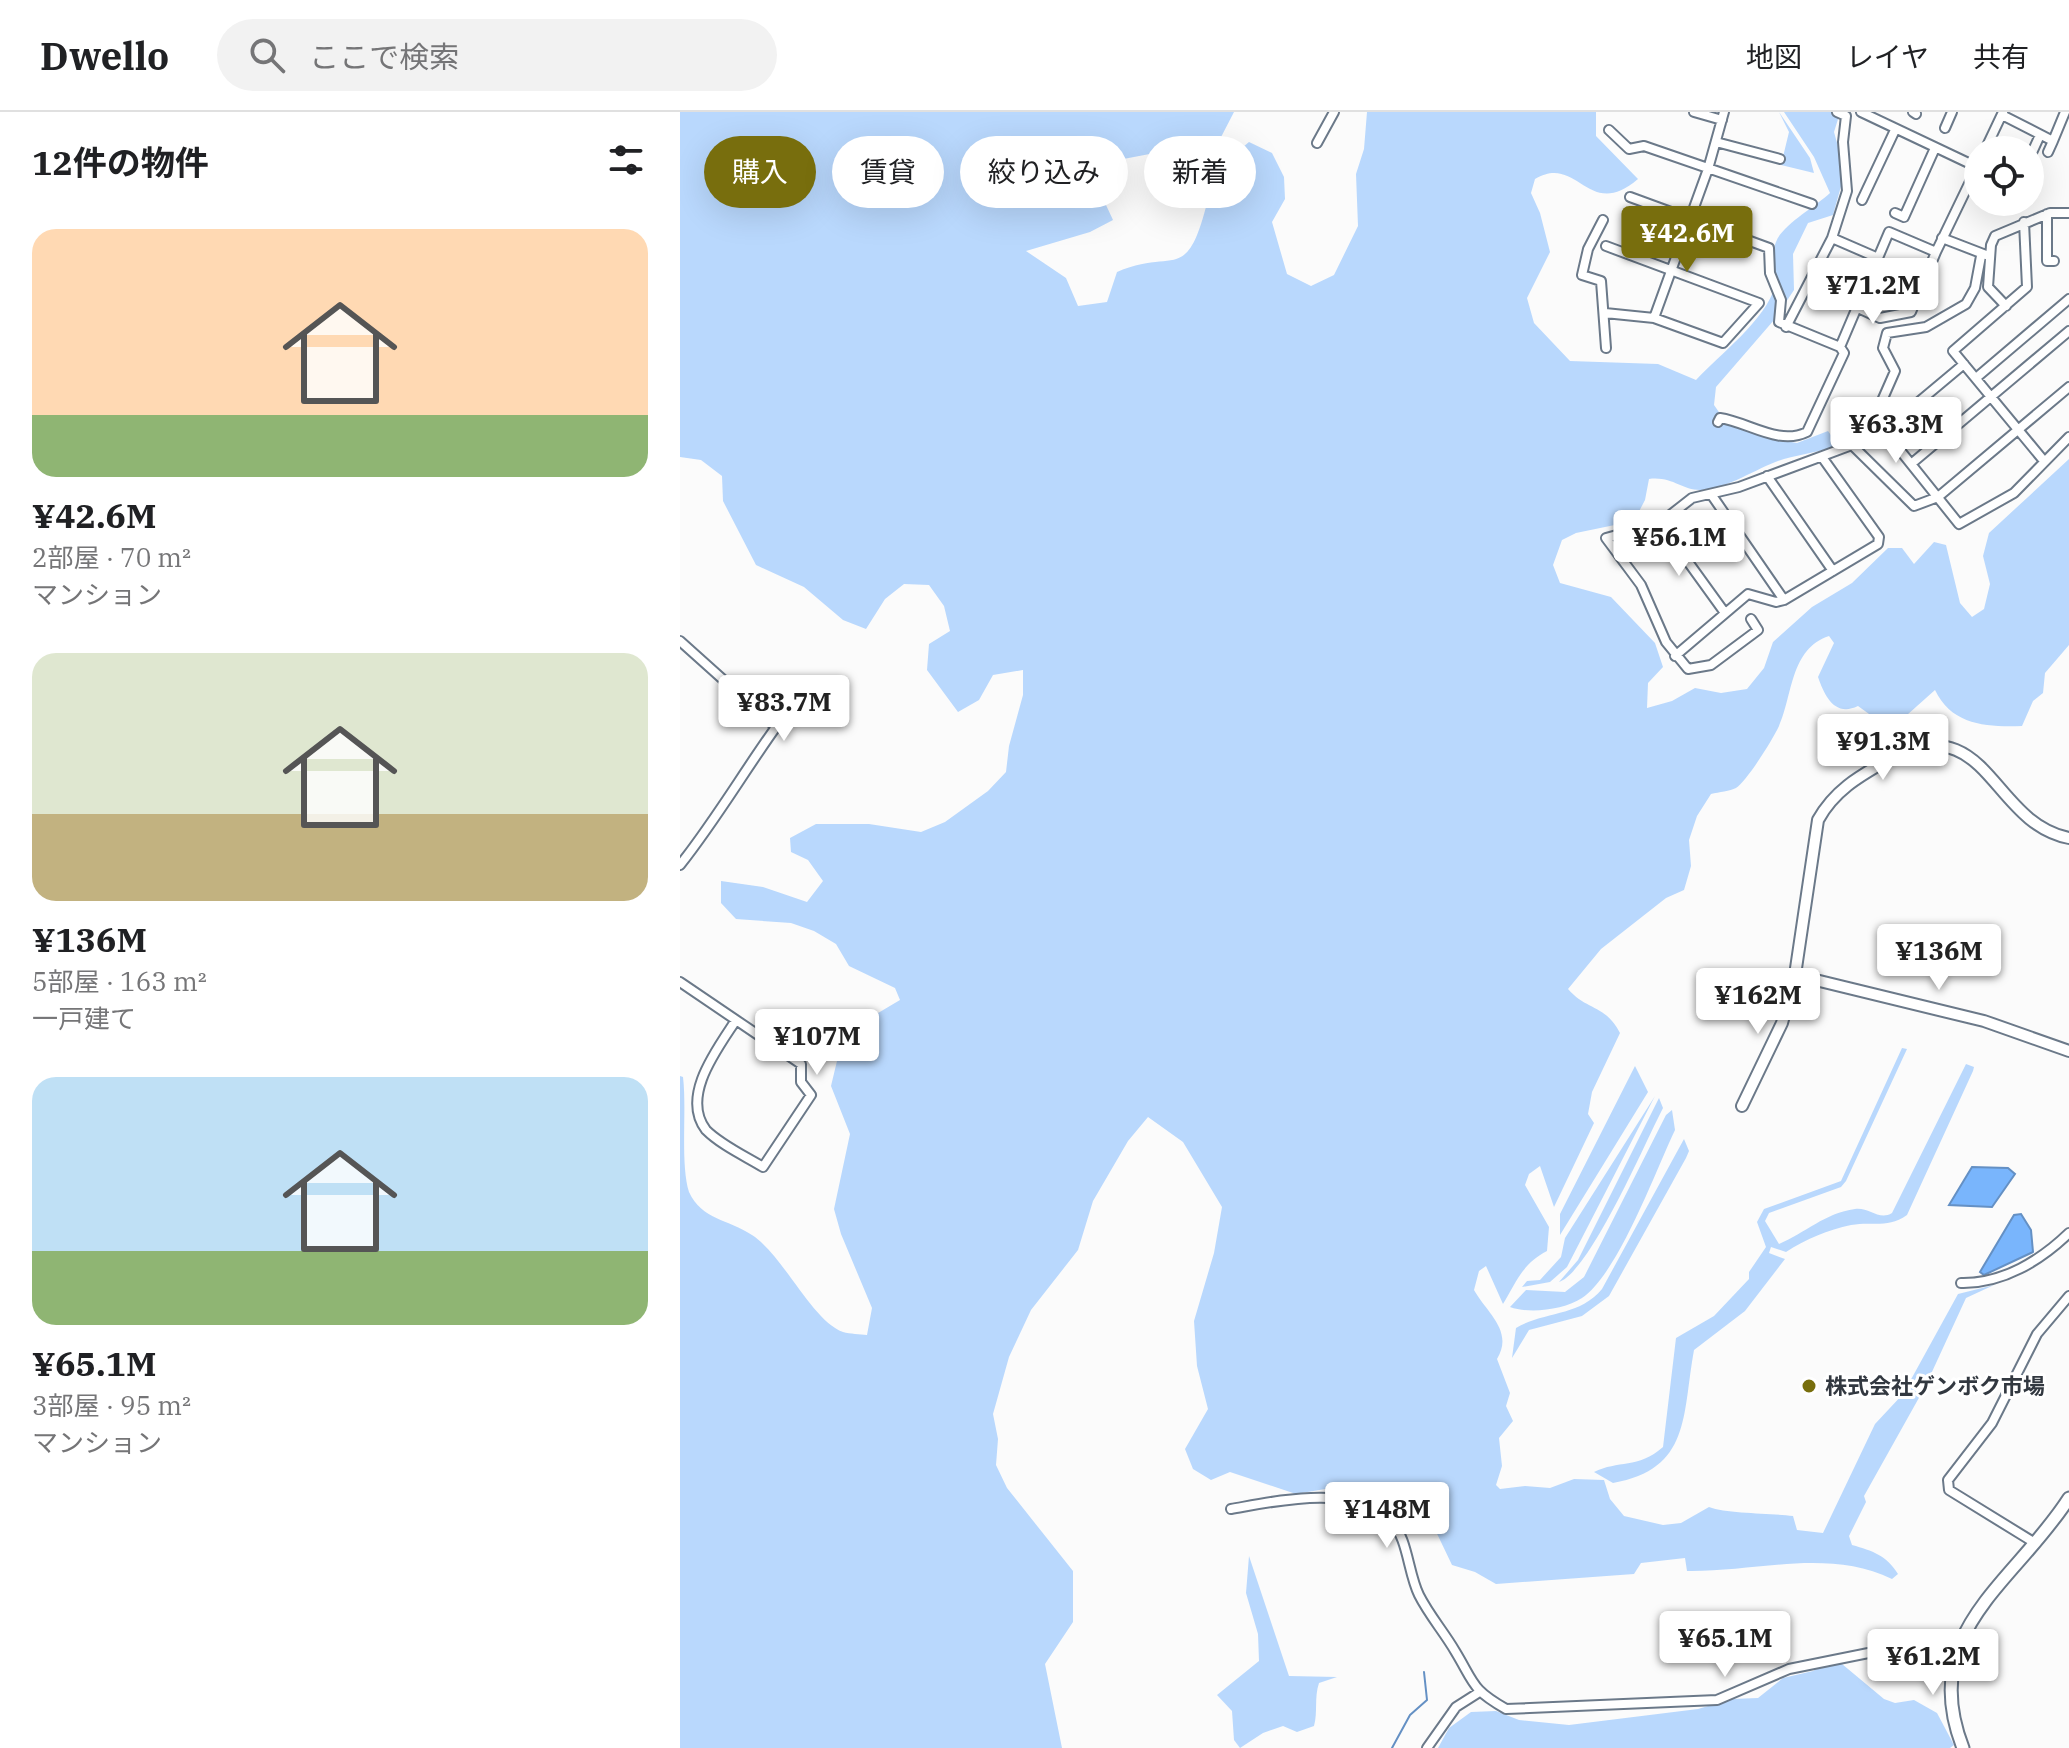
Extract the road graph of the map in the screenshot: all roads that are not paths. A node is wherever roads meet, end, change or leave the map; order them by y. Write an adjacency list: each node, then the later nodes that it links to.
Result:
1 (1334, 112): 16 (street)
2 (1694, 112): 8 (street)
3 (1837, 112): 34 (street)
4 (1861, 112): 11 (street)
5 (1952, 112): 9 (street)
6 (2065, 112): 14 (street)
7 (2003, 114): 12 (street); 13 (street)
8 (1723, 116): 15 (street)
9 (1945, 128)
10 (1609, 130): 21 (street)
11 (1895, 130): 17 (street); 24 (street)
12 (2040, 135): 14 (street)
13 (1992, 136)
14 (2053, 141): 18 (street)
15 (1716, 142): 19 (street); 21 (street)
16 (1317, 143)
17 (1935, 148): 20 (street); 26 (street)
18 (2048, 152)
19 (1780, 159)
20 (1964, 160)
21 (1708, 169): 25 (street); 30 (street)
22 (1964, 194): 35 (street)
23 (1630, 197): 30 (street)
24 (1862, 200)
25 (1812, 204)
26 (1895, 213)
27 (2069, 213): 28 (street)
28 (2047, 214): 31 (street); 40 (street)
29 (1603, 220): 45 (street)
30 (1690, 220): 41 (street); 47 (street)
31 (2024, 222): 38 (street); 43 (street)
32 (1879, 226): 33 (street)
33 (1889, 232): 37 (street); 39 (street)
34 (1832, 238): 39 (street); 47 (street)
35 (1942, 238): 37 (street); 38 (street)
36 (1606, 246): 41 (street)
37 (1936, 252): 44 (street)
38 (1985, 255): 43 (street); 58 (street)
39 (1878, 258): 44 (street)
40 (2054, 261)
41 (1671, 270): 46 (street); 46 (street)
42 (2069, 299): 52 (street)
43 (2006, 306): 51 (street)
44 (1856, 307): 49 (street)
45 (1605, 313): 46 (street); 50 (street)
46 (1654, 318)
47 (1786, 327): 49 (street)
48 (2069, 331): 54 (street)
49 (1840, 347): 55 (street)
50 (1606, 348)
51 (1964, 364): 52 (street); 61 (street)
52 (1976, 378): 54 (street)
53 (2069, 387): 56 (street)
54 (1991, 397): 56 (street); 61 (street)
55 (1718, 422)
56 (2018, 430): 60 (street); 64 (street)
57 (2069, 437): 60 (street)
58 (1852, 445): 59 (street); 64 (street)
59 (1822, 457): 62 (street); 66 (street)
60 (2044, 461): 64 (street)
61 (1911, 464): 64 (street)
62 (1767, 476): 63 (street); 66 (street)
63 (1711, 494): 65 (street); 67 (street)
64 (1938, 497)
65 (1660, 523): 68 (street); 71 (street)
66 (1833, 571): 67 (street)
67 (1784, 600): 68 (street)
68 (1725, 613): 71 (street)
69 (1751, 619): 71 (street)
70 (680, 641): 73 (street)
71 (1675, 656)
72 (2069, 838): 74 (street)
73 (680, 865)
74 (1795, 975): 77 (street); 78 (street)
75 (680, 982): 76 (street)
76 (736, 1020): 76 (street)
77 (2069, 1051)
78 (1742, 1106)
79 (2069, 1233): 80 (street)
80 (1961, 1283)
81 (2069, 1296): 84 (street)
82 (2069, 1498): 84 (main road)
83 (1231, 1509): 86 (street)
84 (2035, 1543): 85 (main road)
85 (1958, 1643): 86 (street); 88 (main road)
86 (1478, 1693): 87 (street)
87 (1427, 1748)
88 (1963, 1748)

